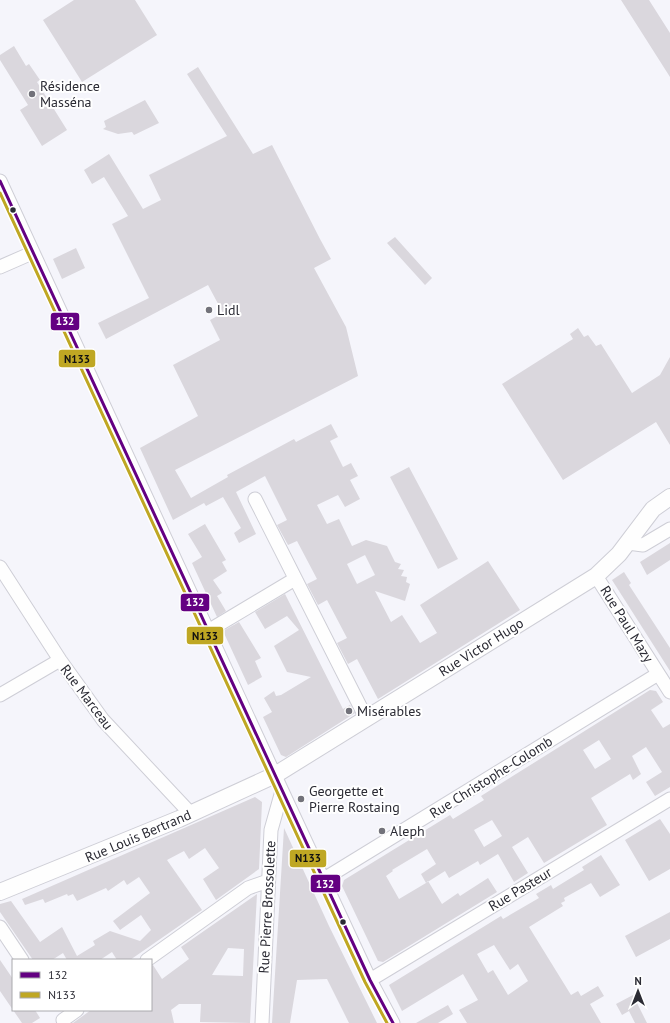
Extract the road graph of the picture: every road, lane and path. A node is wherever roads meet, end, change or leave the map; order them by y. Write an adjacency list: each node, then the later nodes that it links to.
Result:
1 (0, 181): 2 (street)
2 (32, 253): 3 (street); 11 (street)
3 (0, 267)
4 (670, 497): 7 (main road, Rue Victor Hugo)
5 (255, 499): 10 (street)
6 (670, 529): 7 (street)
7 (628, 543): 9 (main road, Rue Victor Hugo)
8 (0, 567): 12 (street, Rue Marceau)
9 (596, 576): 13 (street, Rue Paul Mazy); 16 (main road, Rue Victor Hugo)
10 (295, 579): 11 (street); 16 (street)
11 (208, 631): 17 (street)
12 (60, 660): 15 (street); 20 (street, Rue Marceau)
13 (658, 674): 14 (street, Rue Paul Mazy); 21 (street, Rue Christophe-Colomb)
14 (670, 692)
15 (0, 695)
16 (366, 718): 17 (main road, Rue Victor Hugo)
17 (275, 775): 18 (street); 20 (main road, Rue Louis Bertrand)
18 (282, 791): 21 (street); 22 (street, Rue Pierre Brossolette)
19 (670, 799): 27 (street, Rue Pasteur)
20 (191, 814): 23 (main road, Rue Louis Bertrand)
21 (324, 879): 27 (street)
22 (268, 881): 26 (street); 30 (street, Rue Pierre Brossolette)
23 (0, 892)
24 (0, 927): 25 (street)
25 (21, 959)
26 (148, 959)
27 (370, 980): 31 (street)
28 (75, 1011): 29 (street)
29 (62, 1018)
30 (262, 1023)
31 (393, 1023)

